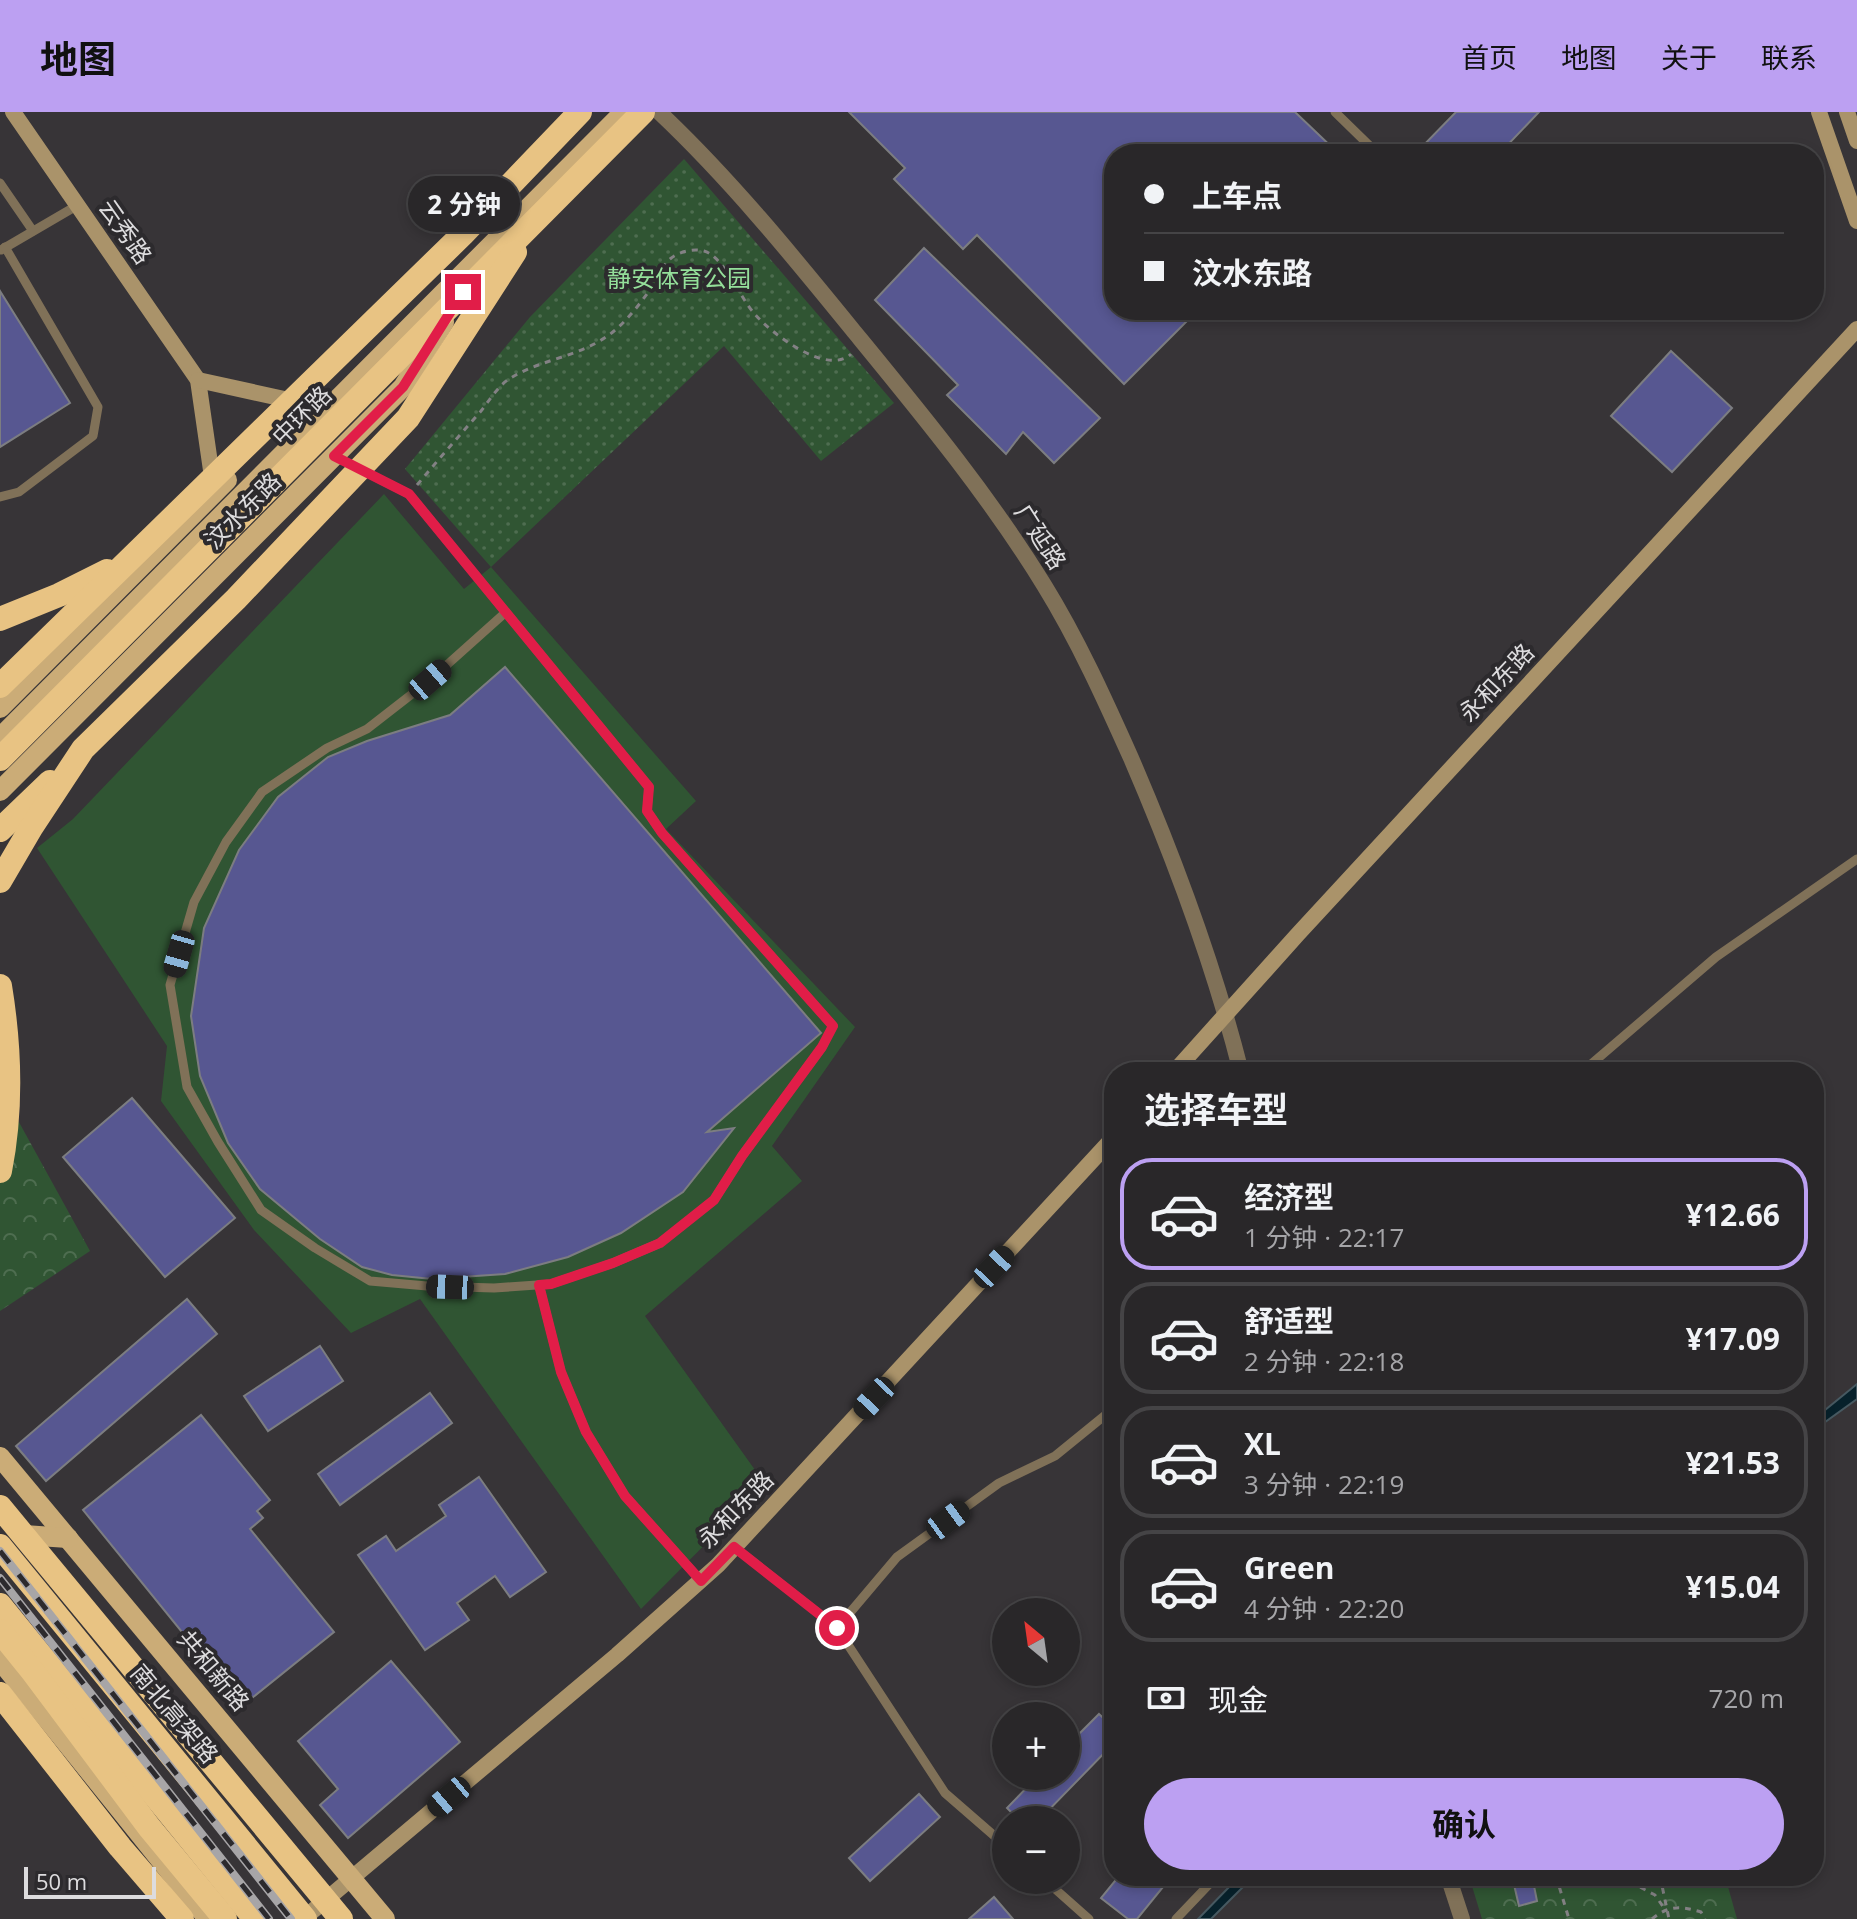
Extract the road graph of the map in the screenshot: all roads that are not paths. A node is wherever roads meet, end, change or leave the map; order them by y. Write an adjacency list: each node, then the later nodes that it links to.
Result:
1 (13, 112): 13 (street, 云秀路)
2 (580, 112): 17 (highway, 中环路)
3 (594, 112): 22 (main road, 汶水东路)
4 (624, 112): 18 (main road, 汶水东路)
5 (643, 112): 15 (highway, 中环路)
6 (659, 112): 40 (street, 广延路)
7 (1335, 112): 11 (lane)
8 (1819, 112): 14 (street)
9 (1847, 112): 10 (street)
10 (1857, 141)
11 (1368, 144)
12 (0, 183): 16 (lane)
13 (78, 205): 16 (lane); 21 (street, 云秀路)
14 (1857, 221)
15 (533, 222): 33 (highway); 34 (highway, 中环路)
16 (33, 231): 19 (lane)
17 (463, 234): 27 (highway); 30 (highway, 中环路)
18 (494, 244): 23 (main road, 汶水东路); 32 (main road, 汶水东路)
19 (3, 249): 25 (lane)
20 (1857, 329): 40 (street, 永和东路)
21 (198, 380): 22 (street); 24 (street)
22 (304, 403): 24 (main road, 汶水东路)
23 (334, 456): 26 (lane); 35 (main road, 汶水东路)
24 (214, 493): 28 (main road, 汶水东路)
25 (0, 497)
26 (506, 612): 46 (lane); 46 (lane)
27 (0, 619)
28 (80, 628): 29 (main road, 汶水东路); 31 (main road, 汶水东路)
29 (0, 674)
30 (0, 686)
31 (0, 708)
32 (0, 738)
33 (83, 749): 36 (highway); 38 (highway)
34 (0, 759)
35 (0, 791)
36 (0, 830)
37 (1857, 859): 43 (lane)
38 (0, 881)
39 (0, 986): 45 (highway)
40 (1226, 1015): 41 (street, 永和东路); 42 (street, 广延路)
41 (1183, 1062)
42 (1238, 1062)
43 (1594, 1062)
44 (1104, 1148): 53 (street, 永和东路)
45 (0, 1171)
46 (539, 1285): 54 (lane)
47 (1104, 1416): 56 (lane)
48 (0, 1457): 51 (main road, 共和新路)
49 (0, 1506): 50 (main road); 73 (highway)
50 (24, 1535): 51 (main road); 67 (main road)
51 (68, 1538): 63 (main road, 共和新路)
52 (0, 1546): 67 (highway, 南北高架路)
53 (734, 1547): 54 (street, 永和东路); 56 (lane)
54 (701, 1581): 63 (street, 永和东路)
55 (0, 1607): 59 (main road); 72 (highway)
56 (837, 1628): 62 (lane)
57 (0, 1631): 70 (highway)
58 (0, 1658): 59 (main road); 61 (main road)
59 (58, 1683): 61 (main road); 71 (main road)
60 (0, 1694): 68 (highway)
61 (54, 1727): 69 (main road)
62 (992, 1834)
63 (353, 1878): 67 (street, 永和东路); 74 (main road, 共和新路)
64 (1207, 1886): 76 (lane)
65 (1451, 1886): 77 (street)
66 (1061, 1894): 75 (lane)
67 (313, 1916)
68 (182, 1919)
69 (208, 1919)
70 (225, 1919)
71 (244, 1919)
72 (255, 1919)
73 (341, 1919)
74 (385, 1919)
75 (1089, 1919)
76 (1176, 1919)
77 (1462, 1919)

